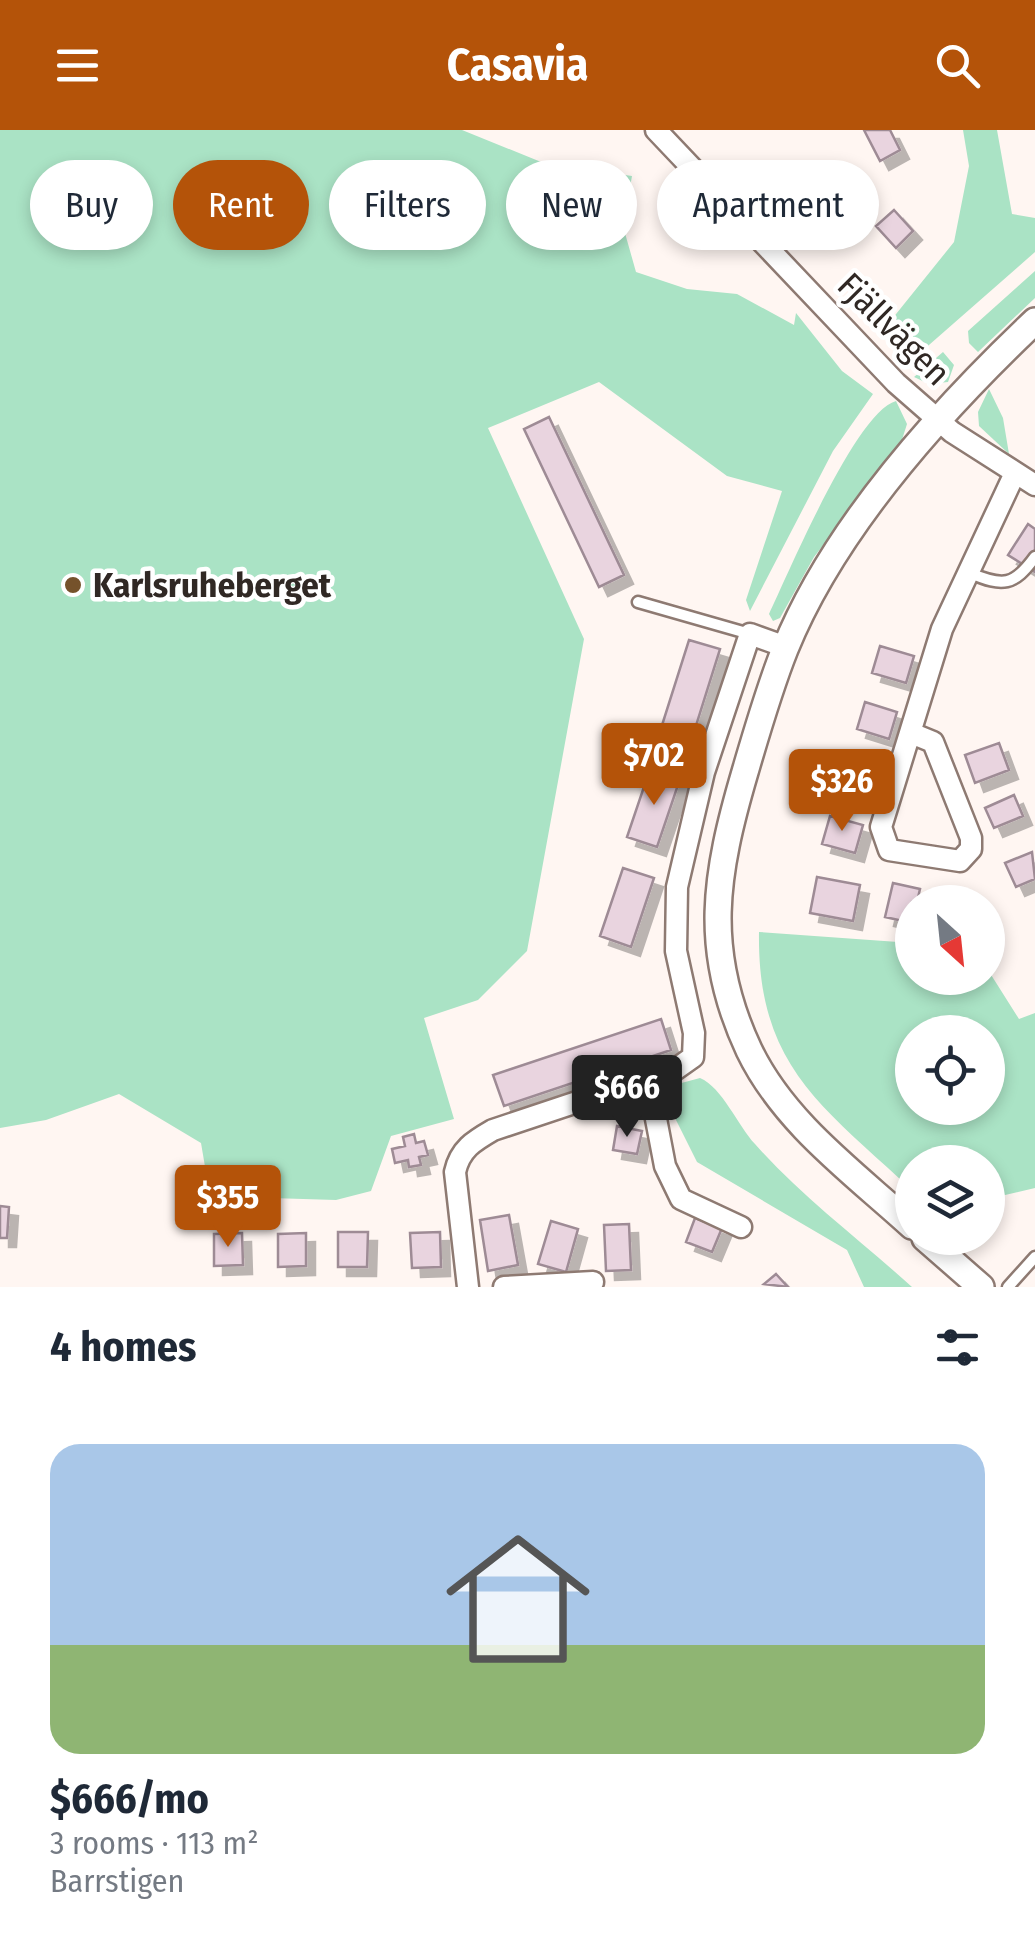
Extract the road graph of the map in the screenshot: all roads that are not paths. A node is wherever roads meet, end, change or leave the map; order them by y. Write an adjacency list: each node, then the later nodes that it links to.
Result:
1 (656, 130): 3 (street, Fjällvägen)
2 (1035, 320): 3 (street)
3 (937, 420): 4 (street); 10 (street, Fjällvägen)
4 (1014, 473): 5 (street); 7 (street)
5 (1035, 485)
6 (1035, 556): 7 (lane)
7 (970, 574): 11 (street)
8 (638, 602): 9 (lane)
9 (750, 634): 10 (street); 12 (street)
10 (786, 647): 13 (street, Fjällvägen)
11 (910, 732): 11 (street)
12 (648, 1078): 14 (street); 18 (street)
13 (895, 1210)
14 (741, 1227)
15 (944, 1255): 20 (street)
16 (1035, 1257): 21 (lane)
17 (593, 1282): 19 (street)
18 (468, 1287)
19 (504, 1287)
20 (981, 1287)
21 (1008, 1287)

